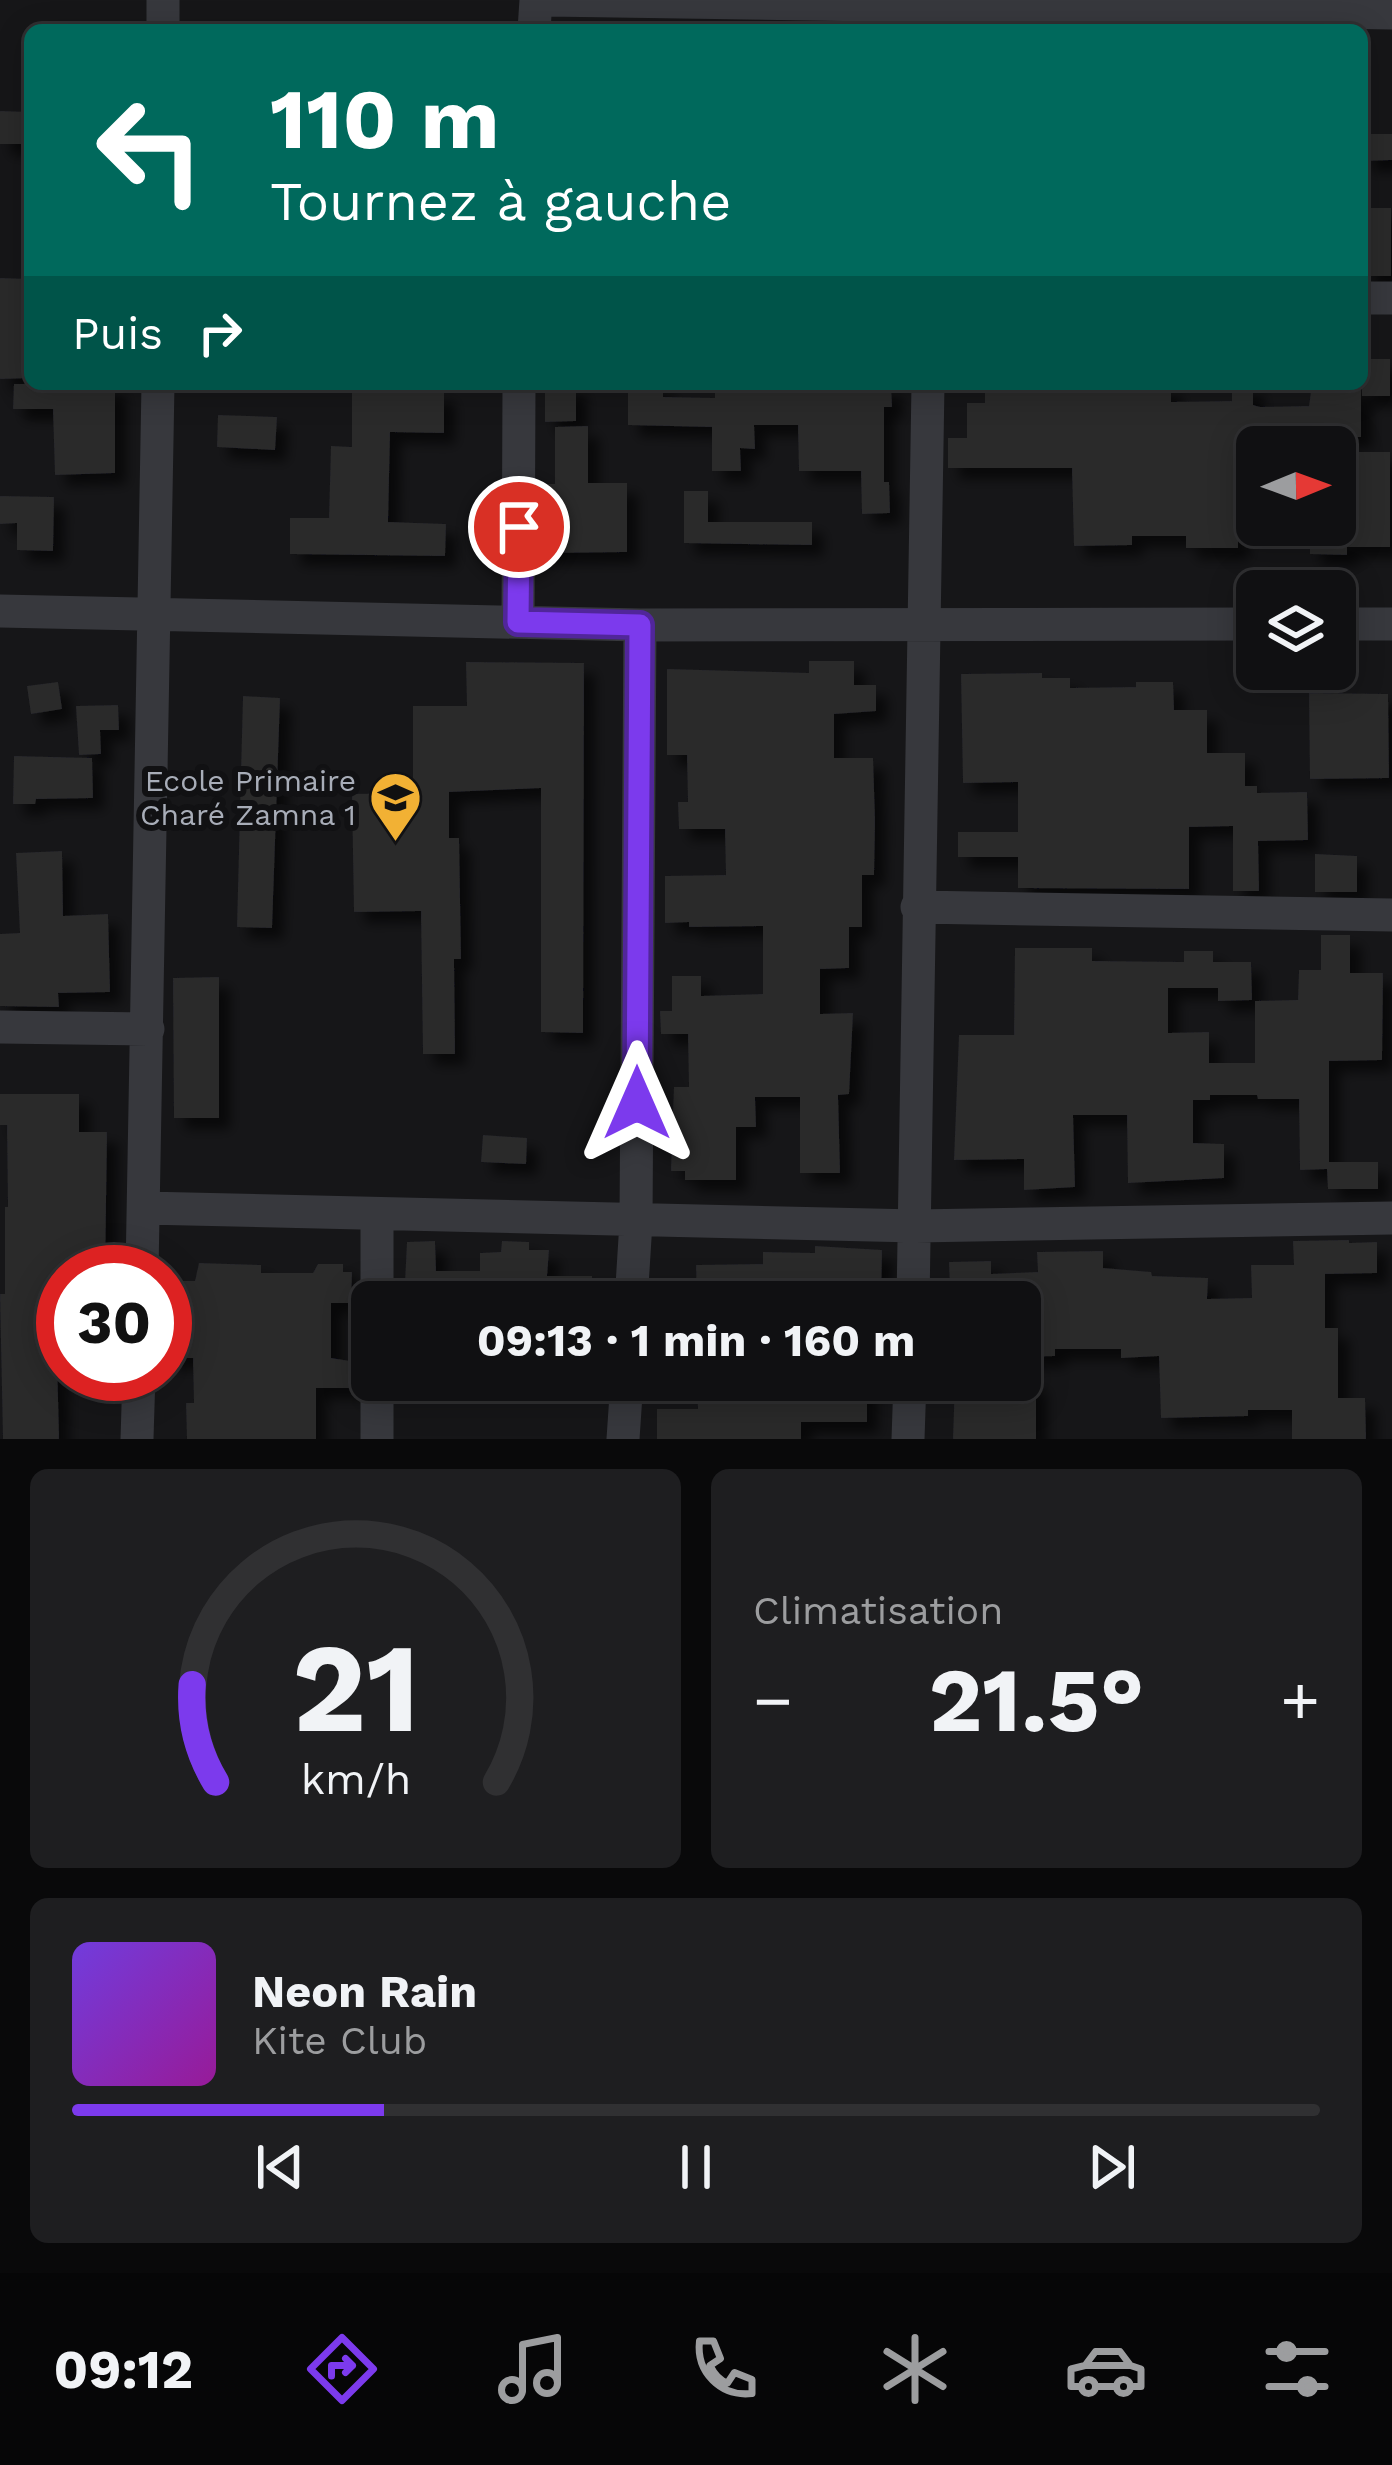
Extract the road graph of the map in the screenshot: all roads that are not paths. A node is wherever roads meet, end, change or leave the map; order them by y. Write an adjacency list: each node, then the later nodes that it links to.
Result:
1 (548, 0): 2 (street)
2 (930, 12): 3 (street)
3 (1392, 13)
4 (158, 390): 8 (street)
5 (519, 390): 9 (street)
6 (928, 390): 10 (street)
7 (0, 610): 8 (street)
8 (154, 614): 9 (street); 18 (street)
9 (518, 622): 14 (street)
10 (924, 624): 11 (street); 14 (street); 15 (street)
11 (1236, 624)
12 (1356, 624): 13 (street)
13 (1392, 624)
14 (640, 625): 22 (street)
15 (917, 907): 16 (street); 23 (street)
16 (1392, 915)
17 (0, 1028): 18 (street)
18 (148, 1029): 19 (street)
19 (144, 1208): 20 (street); 24 (street)
20 (377, 1215): 22 (street); 25 (street)
21 (1392, 1218): 23 (street)
22 (636, 1222): 23 (street); 26 (street)
23 (916, 1226): 27 (street)
24 (143, 1245)
25 (377, 1281)
26 (633, 1281)
27 (914, 1281)
28 (138, 1401): 32 (street)
29 (377, 1401): 33 (street)
30 (626, 1401): 34 (street)
31 (909, 1401): 35 (street)
32 (136, 1439)
33 (377, 1439)
34 (623, 1439)
35 (908, 1439)

